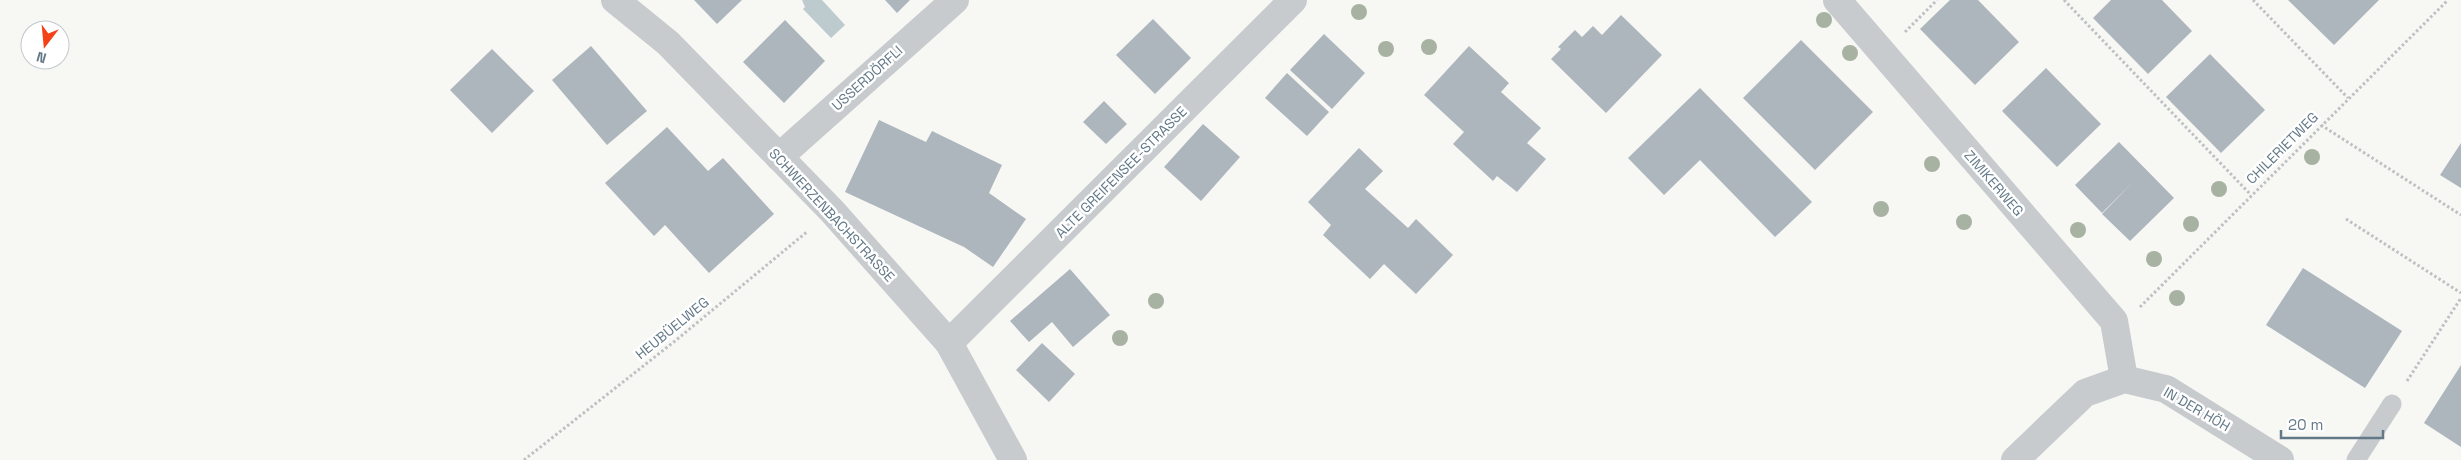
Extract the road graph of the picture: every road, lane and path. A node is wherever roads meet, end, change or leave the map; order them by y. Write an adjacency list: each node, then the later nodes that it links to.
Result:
1 (615, 0): 12 (street, SCHWERZENBACHSTRASSE)
2 (955, 0): 12 (street, USSERDÖRFLI)
3 (1293, 0): 20 (street, ALTE GREIFENSEE-STRASSE)
4 (1836, 0): 9 (street, ZIMIKERWEG)
5 (1937, 0): 9 (path)
6 (2064, 0): 13 (path)
7 (2253, 0): 10 (path)
8 (2448, 0): 10 (path, CHILERIETWEG)
9 (1883, 54): 21 (street, ZIMIKERWEG)
10 (2348, 98): 11 (path, CHILERIETWEG)
11 (2321, 124): 13 (path, CHILERIETWEG); 15 (path)
12 (779, 157): 14 (street, SCHWERZENBACHSTRASSE)
13 (2251, 195): 19 (path, CHILERIETWEG)
14 (832, 211): 20 (street, SCHWERZENBACHSTRASSE); 23 (path, HEUBÜELWEG)
15 (2461, 215)
16 (2346, 218): 17 (path)
17 (2461, 292)
18 (2461, 298): 22 (path)
19 (2134, 314)
20 (949, 343): 24 (street, SCHWERZENBACHSTRASSE)
21 (2124, 379): 25 (street); 26 (street, IN DER HÖH)
22 (2392, 404): 27 (lane)
23 (524, 460)
24 (1013, 460)
25 (2015, 460)
26 (2280, 460)
27 (2356, 460)

